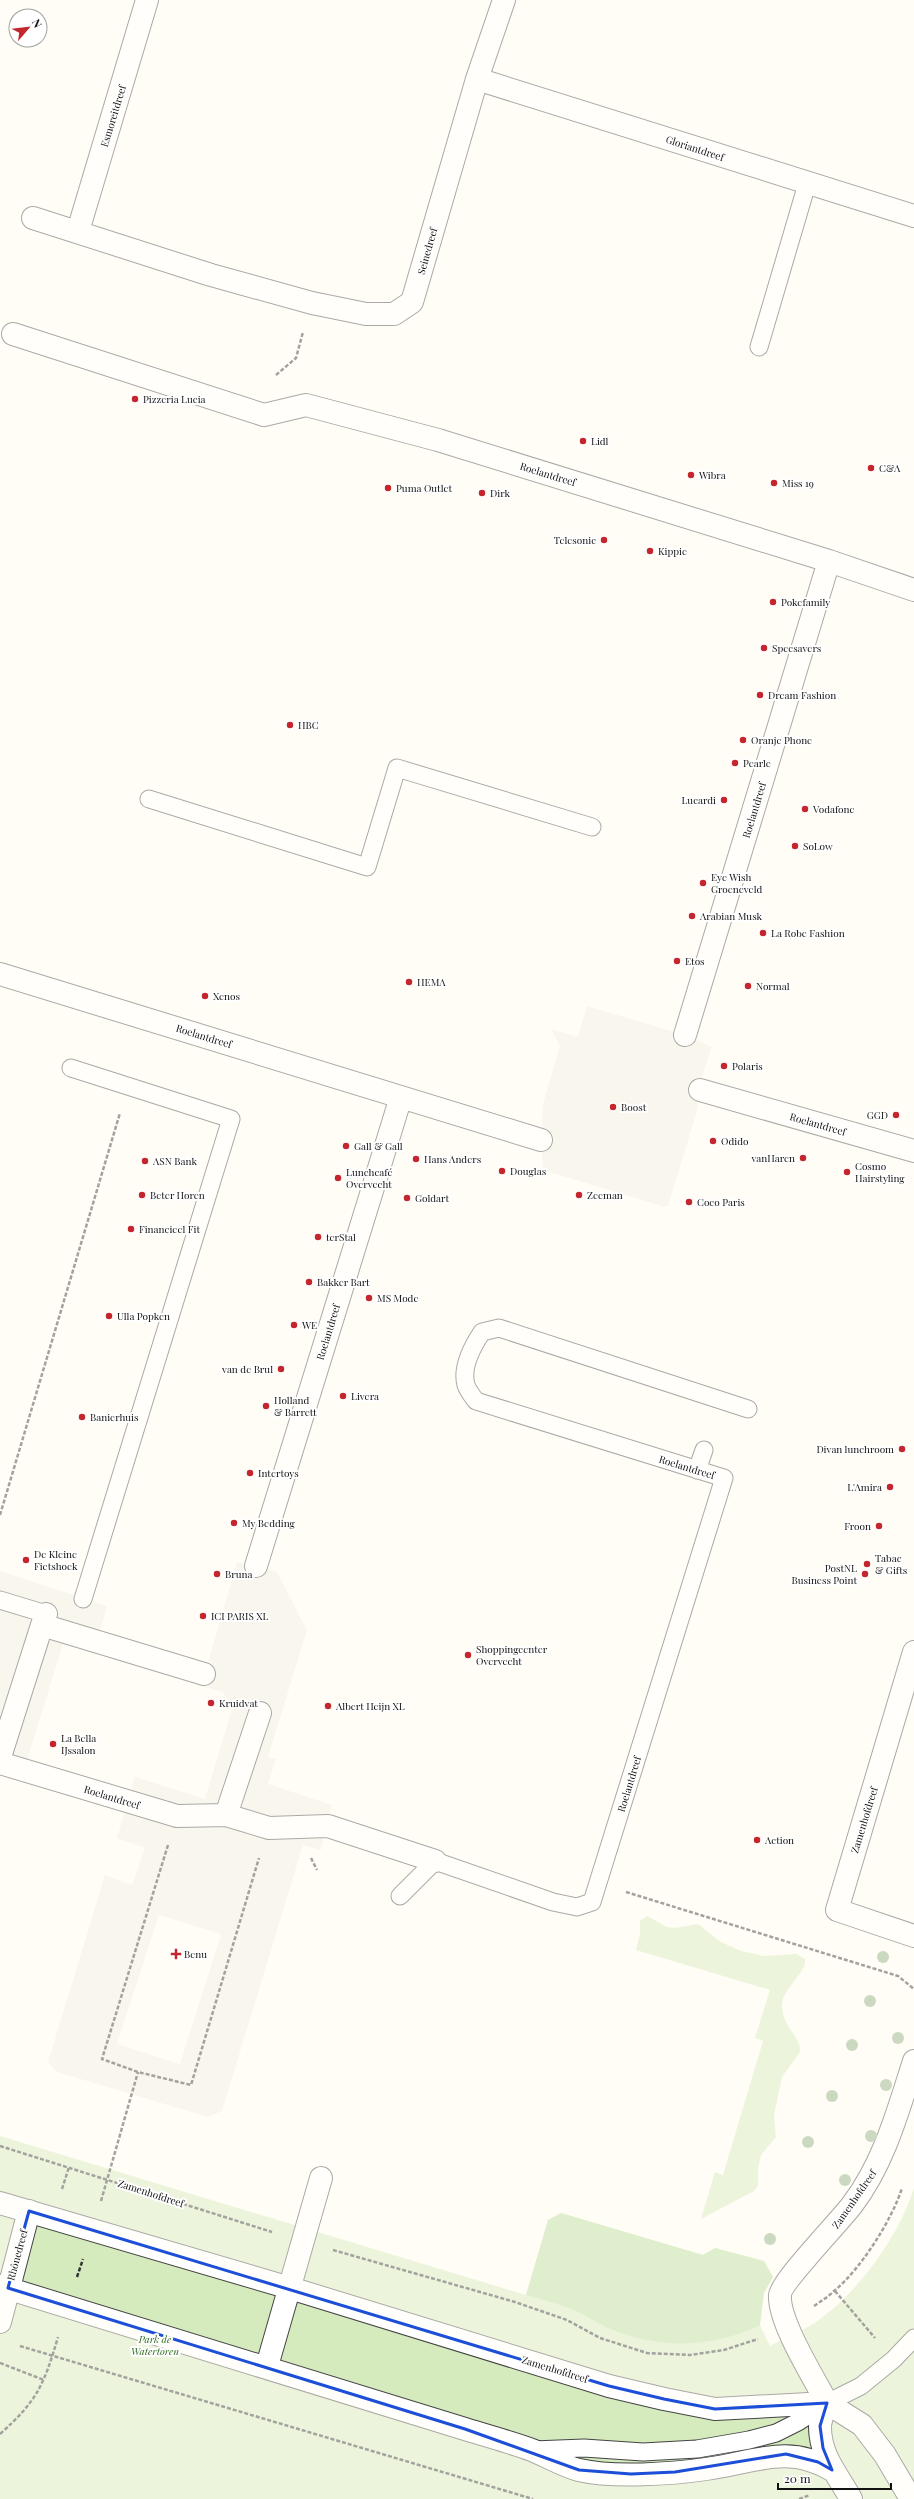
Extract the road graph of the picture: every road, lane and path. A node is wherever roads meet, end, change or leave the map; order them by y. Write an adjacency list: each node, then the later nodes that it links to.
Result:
1 (147, 0): 7 (street, Esmoreitdreef)
2 (504, 0): 3 (street, Seinedreef)
3 (478, 79): 4 (street, Gloriantdreef); 8 (street, Seinedreef)
4 (807, 184): 5 (street, Gloriantdreef); 10 (lane)
5 (914, 216)
6 (33, 218): 7 (street)
7 (78, 231): 8 (street, Seinedreef)
8 (312, 303): 11 (path)
9 (13, 334): 12 (street, Roelantdreef)
10 (759, 347)
11 (276, 375)
12 (829, 561): 13 (street, Roelantdreef); 17 (street, Roelantdreef)
13 (914, 590)
14 (149, 799): 15 (lane)
15 (592, 827)
16 (0, 974): 21 (street, Roelantdreef)
17 (686, 1035)
18 (71, 1068): 19 (lane)
19 (128, 1086): 27 (path); 29 (lane)
20 (700, 1090): 23 (street, Roelantdreef)
21 (401, 1097): 22 (street, Roelantdreef); 28 (street, Roelantdreef)
22 (541, 1140)
23 (914, 1151)
24 (748, 1409): 26 (lane, Roelantdreef)
25 (704, 1450): 26 (lane)
26 (697, 1470): 41 (lane, Roelantdreef)
27 (0, 1515)
28 (256, 1566)
29 (83, 1599)
30 (0, 1600): 31 (lane)
31 (44, 1620): 33 (street); 35 (street)
32 (914, 1652): 43 (street, Zamenhofdreef)
33 (204, 1674)
34 (260, 1713): 37 (street)
35 (0, 1757)
36 (0, 1763): 38 (street, Roelantdreef)
37 (226, 1814): 38 (street, Roelantdreef); 39 (street, Roelantdreef)
38 (177, 1816): 39 (path)
39 (268, 1828): 40 (street, Roelantdreef)
40 (435, 1861): 41 (lane, Roelantdreef); 42 (lane)
41 (598, 1883): 44 (path)
42 (400, 1896)
43 (914, 1936)
44 (914, 1989)
45 (914, 2061): 55 (street, Zamenhofdreef)
46 (0, 2146): 51 (path, Zamenhofdreef)
47 (321, 2178): 51 (street)
48 (903, 2183): 55 (path, Zamenhofdreef)
49 (0, 2202): 50 (street, Zamenhofdreef)
50 (29, 2211): 52 (street, Rhônedreef); 53 (street, Zamenhofdreef)
51 (302, 2241): 53 (street); 55 (path, Zamenhofdreef)
52 (4, 2287): 54 (street, Rhônedreef); 59 (street, Zamenhofdreef)
53 (290, 2288): 59 (street); 62 (street, Zamenhofdreef)
54 (0, 2322)
55 (788, 2324): 62 (street, Zamenhofdreef)
56 (914, 2338): 62 (lane, Zamenhofdreef)
57 (13, 2344): 66 (path)
58 (0, 2363): 60 (path)
59 (267, 2366): 64 (street, Zamenhofdreef)
60 (44, 2380)
61 (34, 2400): 63 (path)
62 (827, 2403): 64 (lane, Zamenhofdreef); 65 (street); 68 (street)
63 (0, 2434)
64 (532, 2450): 65 (street, Zamenhofdreef)
65 (832, 2470): 67 (street)
66 (533, 2499)
67 (851, 2499)
68 (911, 2499)

